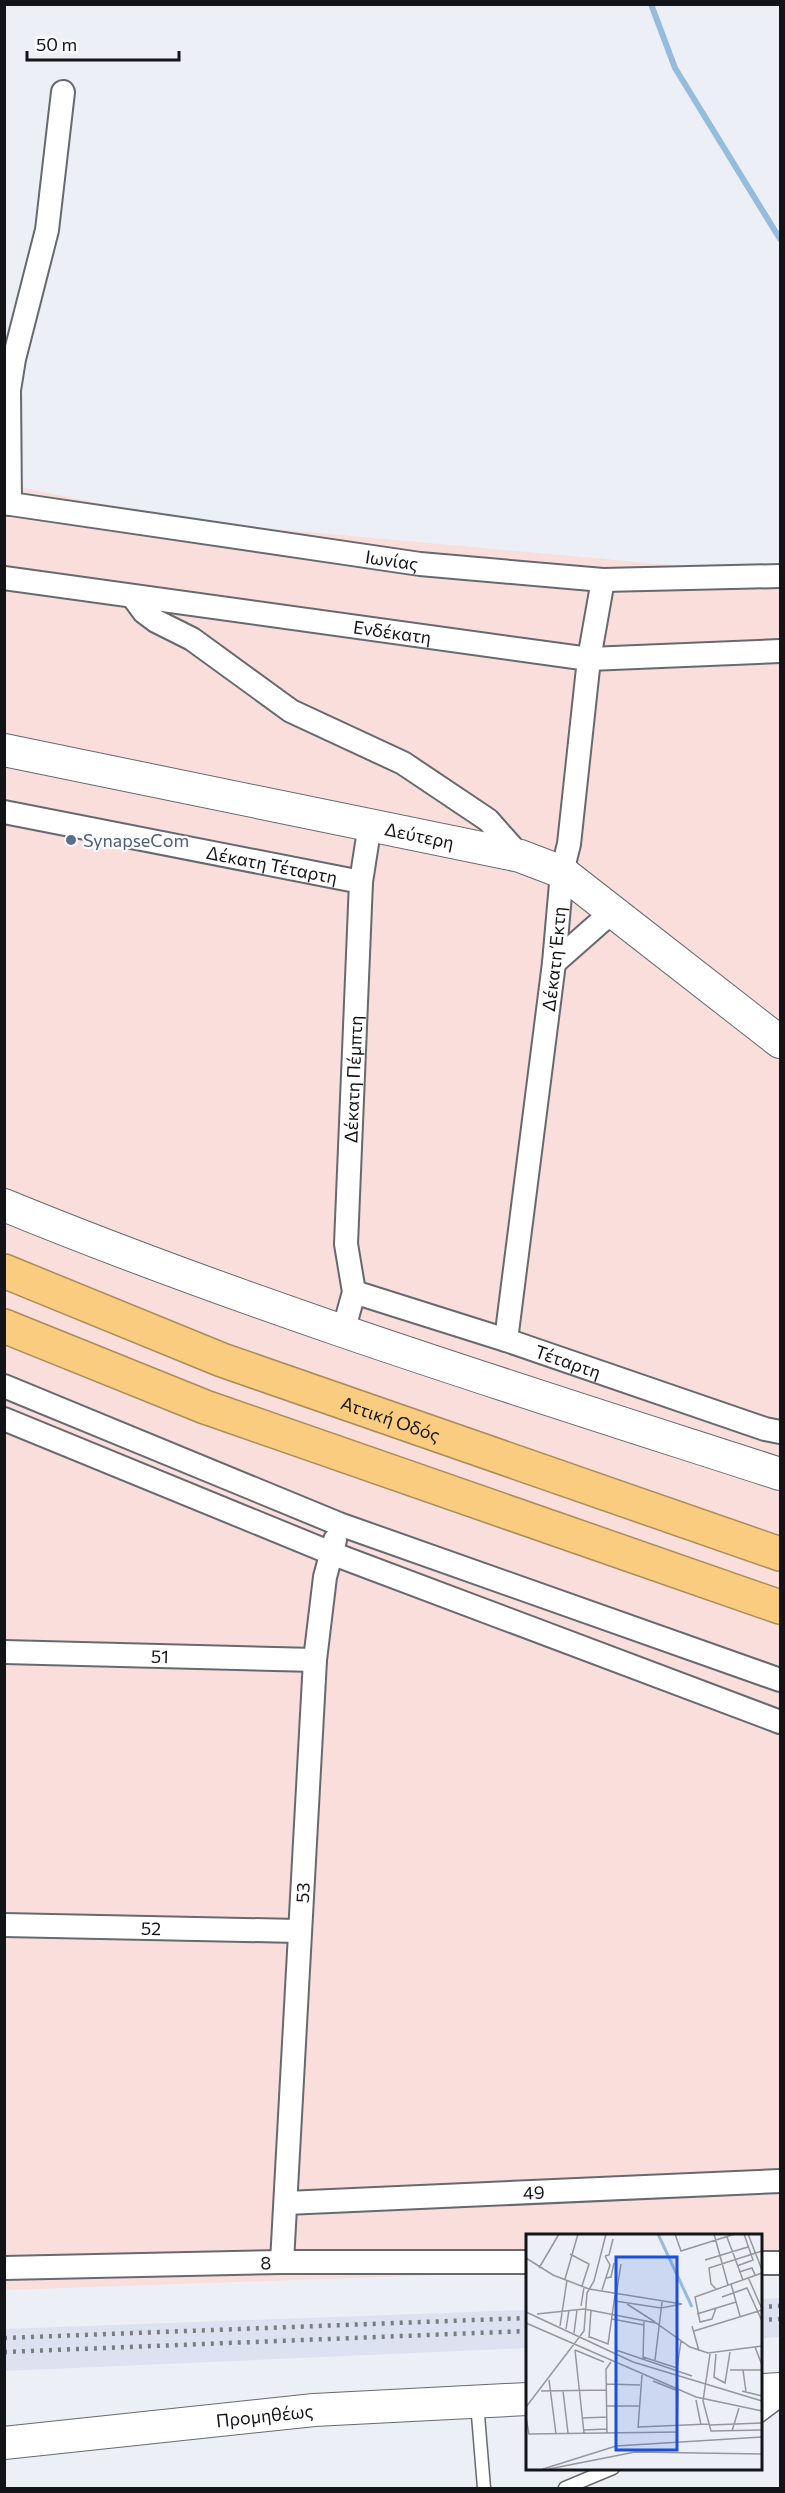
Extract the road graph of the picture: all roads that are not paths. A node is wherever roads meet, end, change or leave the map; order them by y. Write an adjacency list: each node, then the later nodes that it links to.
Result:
1 (63, 92): 2 (street)
2 (7, 504): 5 (street, Ιωνίας)
3 (780, 576): 5 (street, Ιωνίας)
4 (4, 578): 6 (street, Ενδέκατη)
5 (603, 580): 8 (street, Δέκατη Έκτη)
6 (133, 597): 8 (street, Ενδέκατη); 12 (street)
7 (780, 651): 8 (street, Ενδέκατη)
8 (589, 659): 13 (street, Δέκατη Έκτη)
9 (4, 750): 11 (street, Δεύτερη)
10 (4, 812): 14 (street, Δέκατη Τέταρτη)
11 (370, 824): 12 (street, Δεύτερη); 14 (street, Δέκατη Πέμπτη)
12 (520, 856): 13 (street, Δεύτερη)
13 (562, 872): 15 (street, Δεύτερη); 16 (street, Δέκατη Έκτη)
14 (361, 882): 20 (street, Δέκατη Πέμπτη)
15 (613, 911): 16 (street); 17 (street, Δεύτερη)
16 (554, 963): 23 (street, Δέκατη Έκτη)
17 (780, 1042)
18 (4, 1205): 22 (street)
19 (4, 1270): 30 (highway, Αττική Οδός)
20 (354, 1292): 22 (street, Δέκατη Πέμπτη); 23 (street, Τέταρτη)
21 (4, 1326): 31 (highway)
22 (343, 1332): 27 (street)
23 (506, 1340): 26 (street, Τέταρτη)
24 (4, 1386): 28 (street)
25 (4, 1419): 29 (street)
26 (780, 1432)
27 (780, 1474)
28 (339, 1524): 29 (street, 53); 34 (street)
29 (331, 1553): 33 (street, 53); 35 (street)
30 (780, 1554)
31 (780, 1607)
32 (4, 1652): 33 (street, 51)
33 (315, 1660): 37 (street, 53)
34 (780, 1680)
35 (780, 1722)
36 (4, 1924): 37 (street, 52)
37 (298, 1931): 39 (street, 53)
38 (780, 2181): 39 (street, 49)
39 (286, 2203): 40 (street, 53)
40 (282, 2262): 41 (street, 8); 44 (street, 8)
41 (526, 2262)
42 (761, 2263): 43 (street)
43 (780, 2263)
44 (4, 2268)
45 (772, 2390): 48 (lane)
46 (526, 2398): 47 (street, Προμηθέως)
47 (476, 2400): 49 (street, Προμηθέως); 51 (lane)
48 (761, 2415)
49 (4, 2443)
50 (611, 2469): 52 (lane)
51 (484, 2488)
52 (565, 2488)

